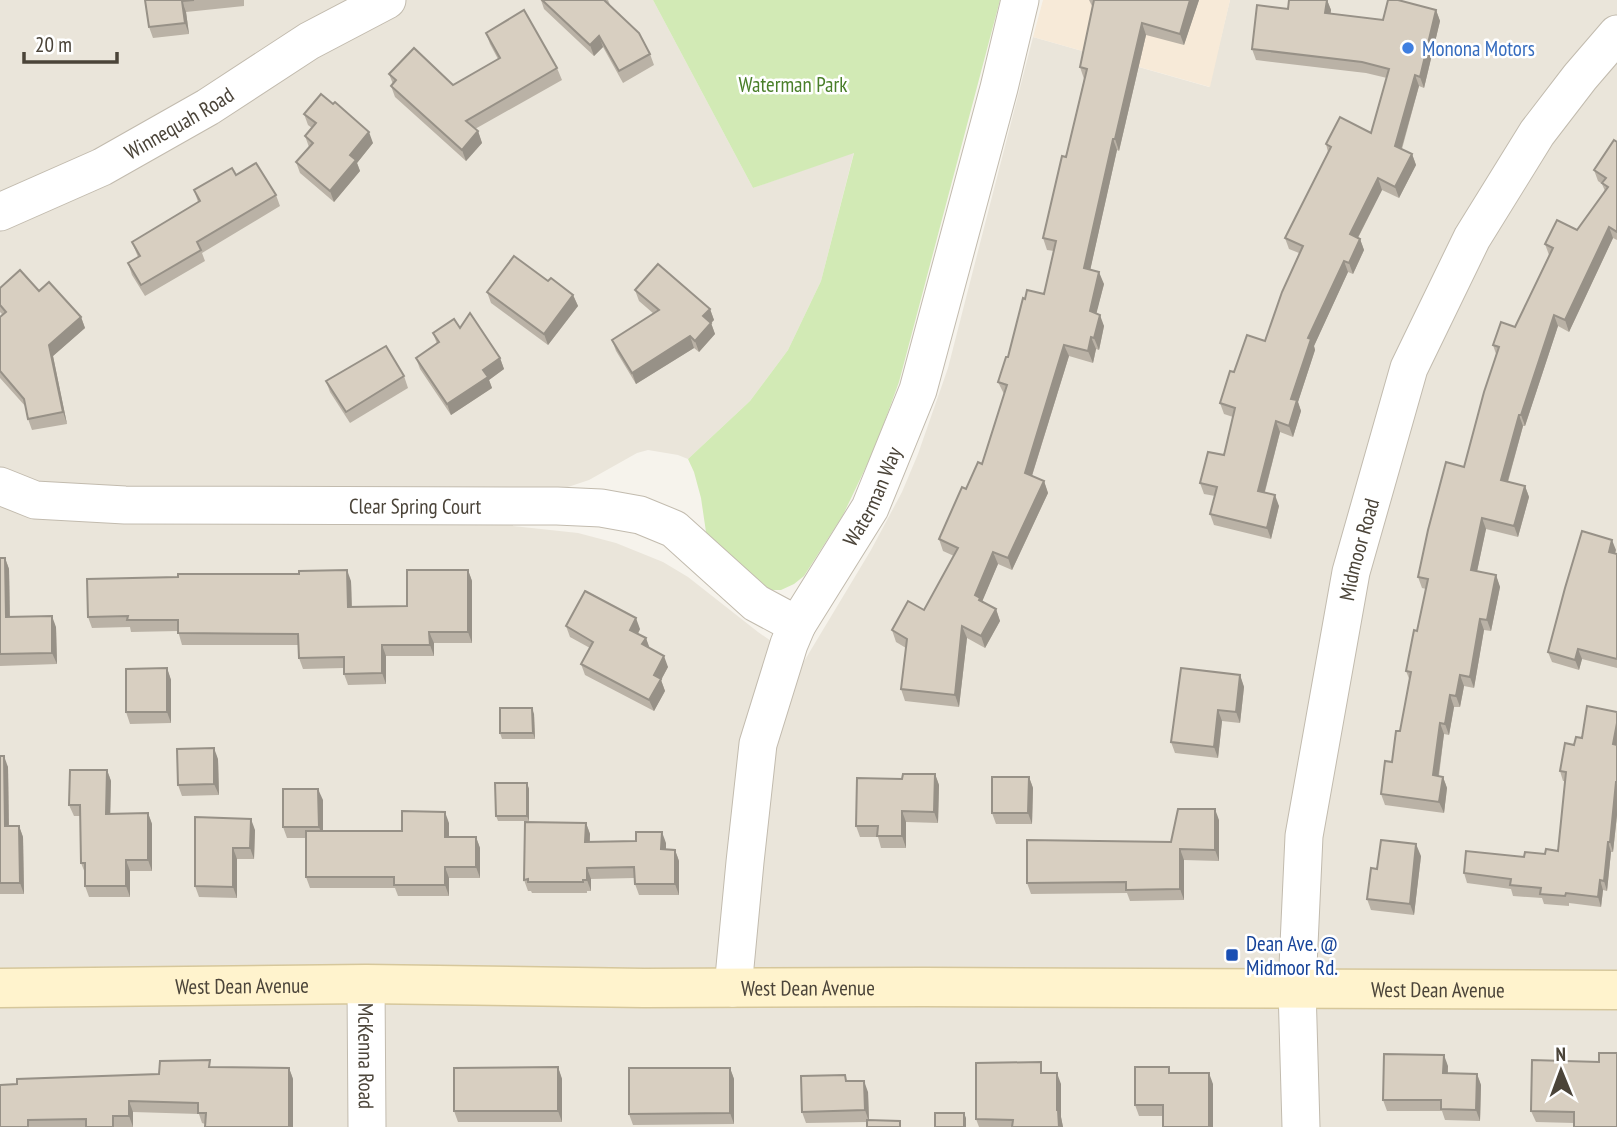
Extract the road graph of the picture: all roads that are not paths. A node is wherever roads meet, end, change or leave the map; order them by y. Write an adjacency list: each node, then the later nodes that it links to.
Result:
1 (387, 0): 4 (street, Winnequah Road)
2 (1020, 0): 6 (street, Waterman Way)
3 (1617, 34): 10 (street, Midmoor Road)
4 (0, 212)
5 (0, 486): 6 (street, Clear Spring Court)
6 (797, 625): 9 (street, Waterman Way)
7 (366, 984): 8 (street, West Dean Avenue); 9 (street, West Dean Avenue); 12 (street, McKenna Road)
8 (0, 988)
9 (733, 988): 10 (street, West Dean Avenue)
10 (1297, 988): 11 (street, West Dean Avenue); 13 (street, Midmoor Road)
11 (1617, 990)
12 (367, 1127)
13 (1301, 1127)

